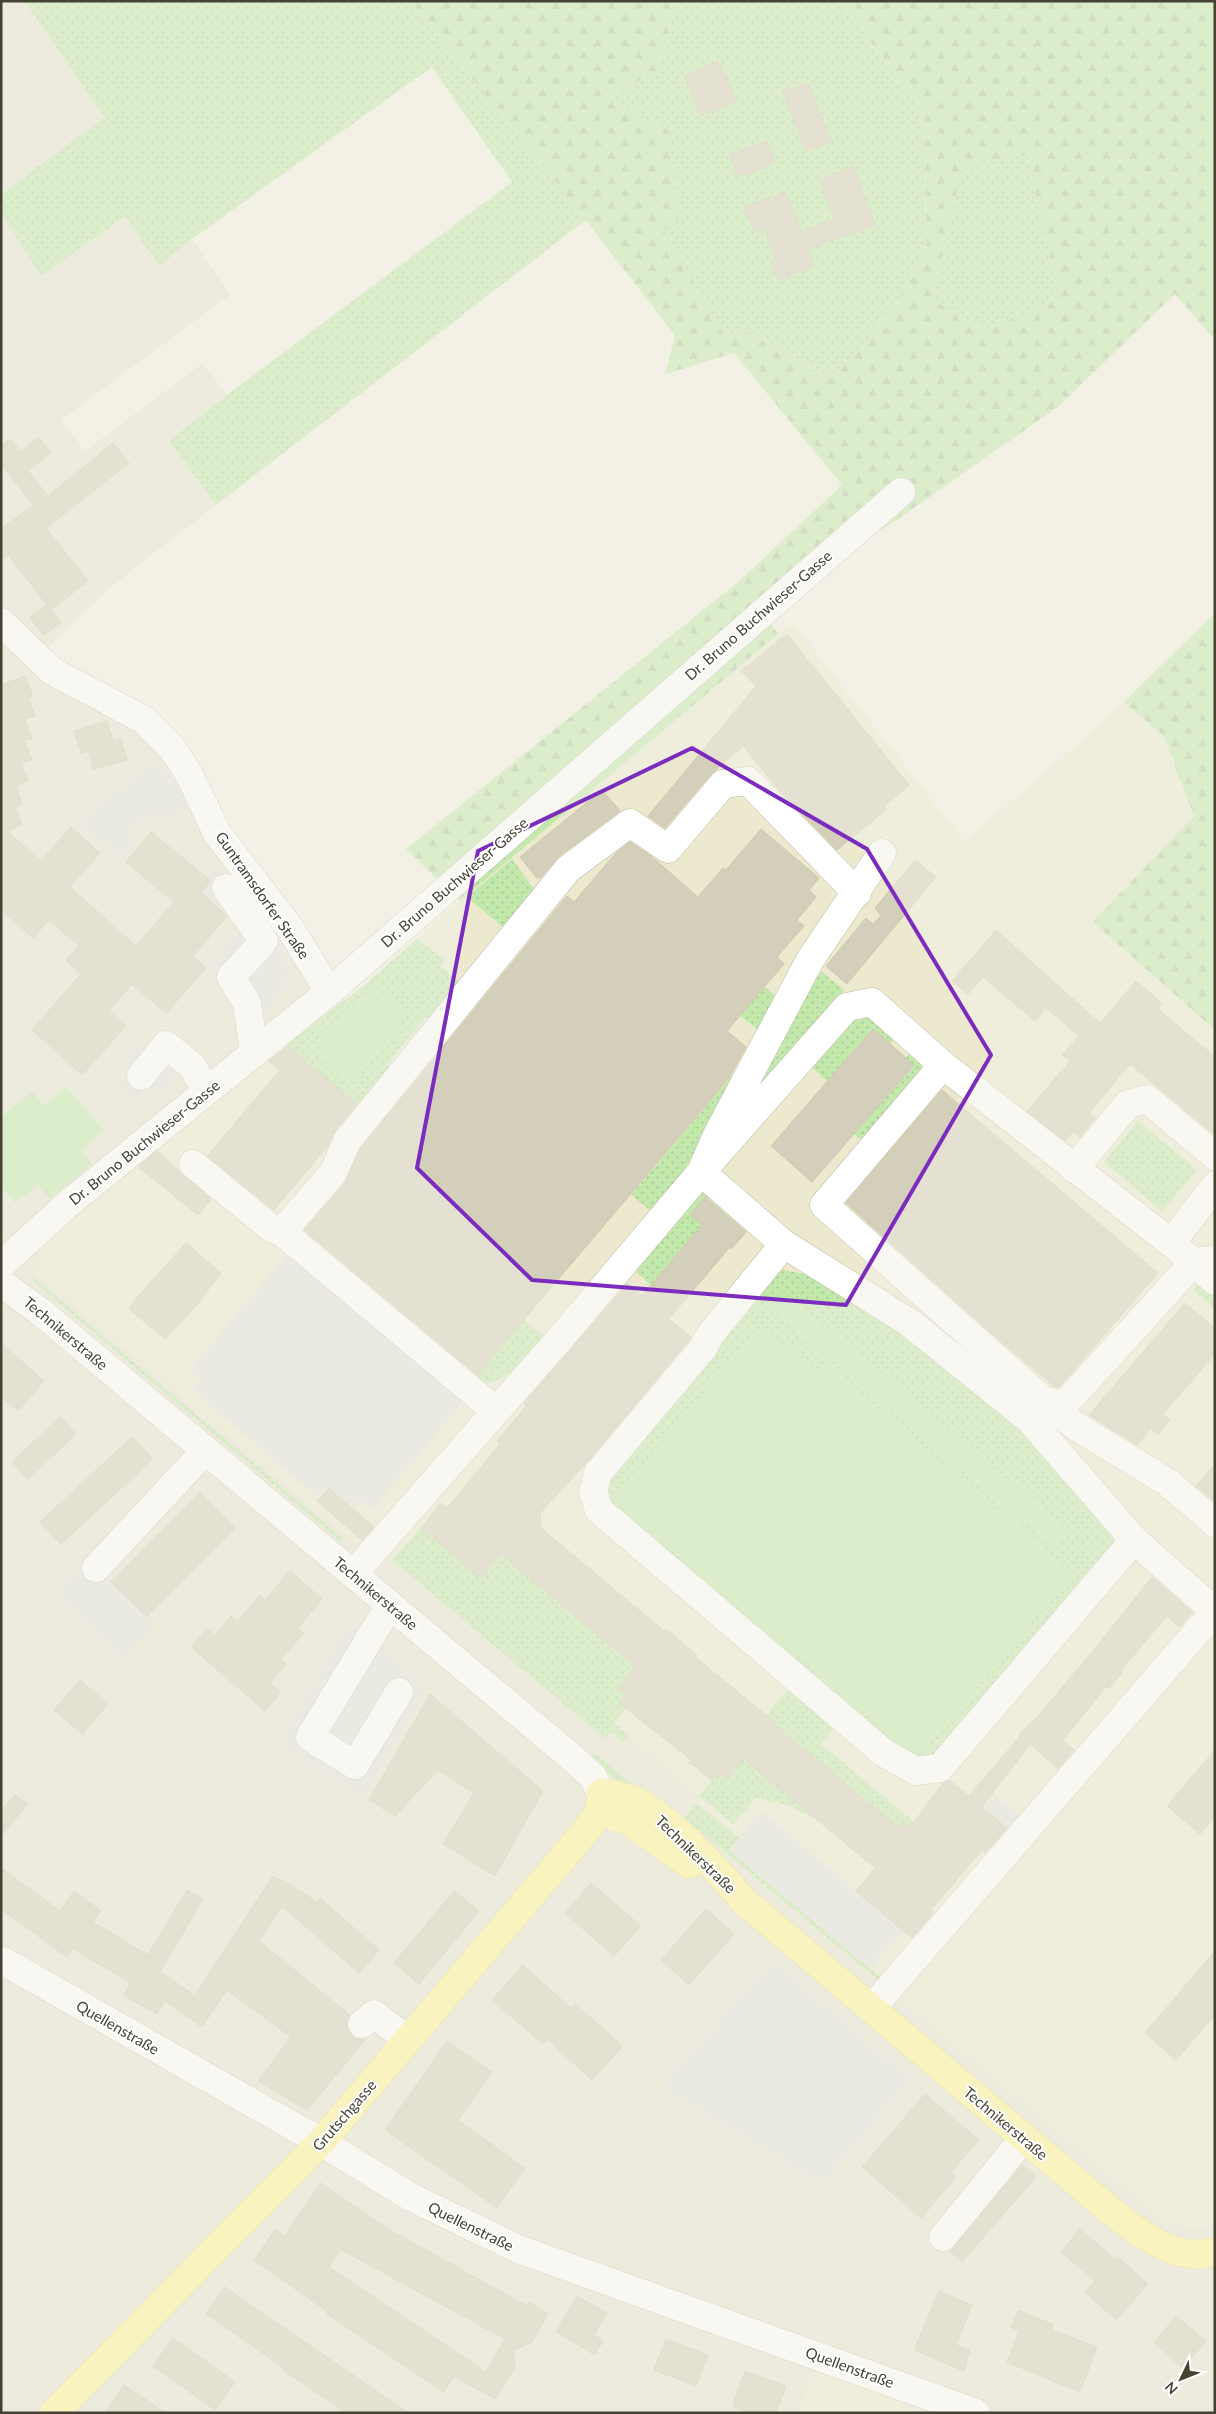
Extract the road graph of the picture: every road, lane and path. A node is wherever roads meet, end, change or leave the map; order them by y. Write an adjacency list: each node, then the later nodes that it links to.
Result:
1 (901, 492): 6 (street, Dr. Bruno Buchwieser-Gasse)
2 (1, 622): 6 (street, Guntramsdorfer Straße)
3 (882, 853): 5 (street)
4 (226, 888): 7 (street)
5 (857, 893): 14 (street); 16 (street)
6 (329, 992): 7 (street, Dr. Bruno Buchwieser-Gasse)
7 (254, 1052): 10 (street, Dr. Bruno Buchwieser-Gasse)
8 (943, 1065): 13 (street); 14 (street); 24 (street)
9 (141, 1076): 10 (street)
10 (208, 1090): 20 (street, Dr. Bruno Buchwieser-Gasse)
11 (1215, 1156): 13 (street)
12 (193, 1164): 16 (street)
13 (1074, 1169): 17 (street)
14 (700, 1172): 18 (street); 23 (street)
15 (1215, 1186): 17 (street)
16 (282, 1232): 23 (street)
17 (1171, 1243): 19 (street)
18 (784, 1244): 24 (street); 27 (street)
19 (1204, 1261): 21 (street); 24 (street)
20 (1, 1265)
21 (1215, 1281)
22 (1, 1283): 25 (street, Technikerstraße)
23 (496, 1411): 29 (street)
24 (1037, 1411): 26 (street); 27 (street)
25 (206, 1450): 28 (street); 29 (street, Technikerstraße)
26 (1215, 1523)
27 (1134, 1540): 34 (street)
28 (96, 1568)
29 (353, 1574): 30 (street, Technikerstraße)
30 (390, 1605): 31 (street); 32 (street, Technikerstraße)
31 (399, 1692)
32 (601, 1802): 34 (main road, Technikerstraße); 36 (main road, Grutschgasse)
33 (1, 1960): 38 (street, Quellenstraße)
34 (871, 2009): 37 (main road, Technikerstraße)
35 (362, 2024): 36 (street)
36 (408, 2040): 38 (main road, Grutschgasse)
37 (1024, 2138): 39 (street); 40 (main road, Technikerstraße)
38 (321, 2142): 41 (main road, Grutschgasse); 42 (street, Quellenstraße)
39 (943, 2237)
40 (1215, 2252)
41 (61, 2410)
42 (976, 2413)

